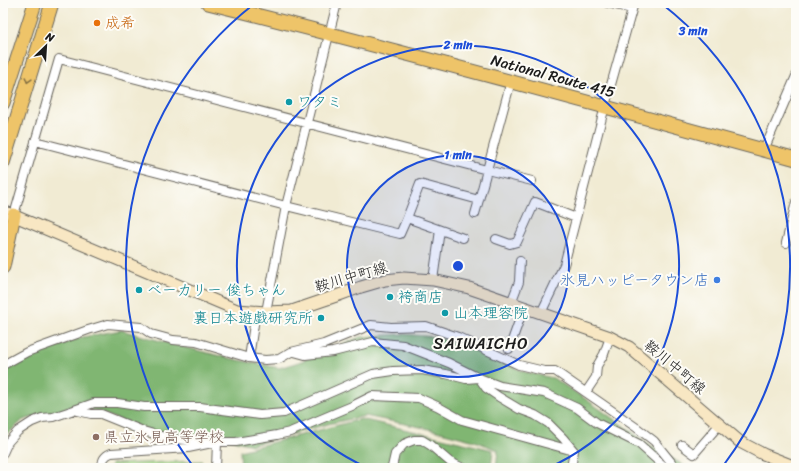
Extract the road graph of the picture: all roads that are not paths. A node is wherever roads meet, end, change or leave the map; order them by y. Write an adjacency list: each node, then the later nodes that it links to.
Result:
1 (35, 3): 11 (highway)
2 (52, 3): 17 (highway, one-way to 17)
3 (208, 3): 6 (highway, National Route 415)
4 (337, 3): 8 (street)
5 (606, 3): 7 (street)
6 (225, 5): 8 (highway, National Route 415)
7 (633, 6): 12 (street)
8 (329, 33): 10 (highway, National Route 415); 13 (street)
9 (796, 76): 15 (street)
10 (511, 81): 12 (highway, National Route 415); 18 (street)
11 (3, 104)
12 (605, 106): 15 (highway, National Route 415); 26 (street)
13 (307, 124): 14 (street); 18 (street); 22 (street)
14 (35, 140): 22 (street); 23 (street)
15 (764, 150): 16 (highway, National Route 415)
16 (796, 159)
17 (3, 163)
18 (487, 170): 19 (street); 20 (street)
19 (532, 181)
20 (479, 200): 24 (street); 25 (street)
21 (796, 202): 30 (street)
22 (286, 206): 25 (street); 36 (street)
23 (9, 213): 32 (highway); 36 (main road, 鞍川中町線)
24 (475, 214)
25 (407, 218): 27 (street)
26 (576, 218): 29 (street); 37 (street)
27 (440, 230): 28 (street); 33 (street)
28 (462, 238)
29 (496, 239)
30 (786, 243)
31 (520, 261): 34 (street)
32 (3, 267)
33 (433, 280): 34 (main road, 鞍川中町線); 36 (main road, 鞍川中町線)
34 (511, 303): 35 (main road, 鞍川中町線)
35 (524, 307): 37 (main road, 鞍川中町線); 39 (street)
36 (261, 312): 41 (street)
37 (541, 314): 38 (main road, 鞍川中町線)
38 (610, 337): 44 (street); 46 (main road, 鞍川中町線)
39 (509, 349)
40 (291, 352): 41 (street); 43 (street); 44 (street)
41 (249, 358): 42 (street)
42 (3, 366)
43 (480, 378): 45 (street); 49 (street); 57 (street)
44 (586, 392): 58 (street)
45 (74, 410): 47 (street); 50 (street)
46 (720, 424): 48 (street); 51 (main road, 鞍川中町線)
47 (217, 442): 49 (street); 52 (street); 53 (street)
48 (682, 445)
49 (574, 451): 56 (street)
50 (3, 453)
51 (794, 467)
52 (102, 468)
53 (216, 468)
54 (393, 468): 55 (street)
55 (461, 468)
56 (570, 468)
57 (666, 468)
58 (676, 468)

